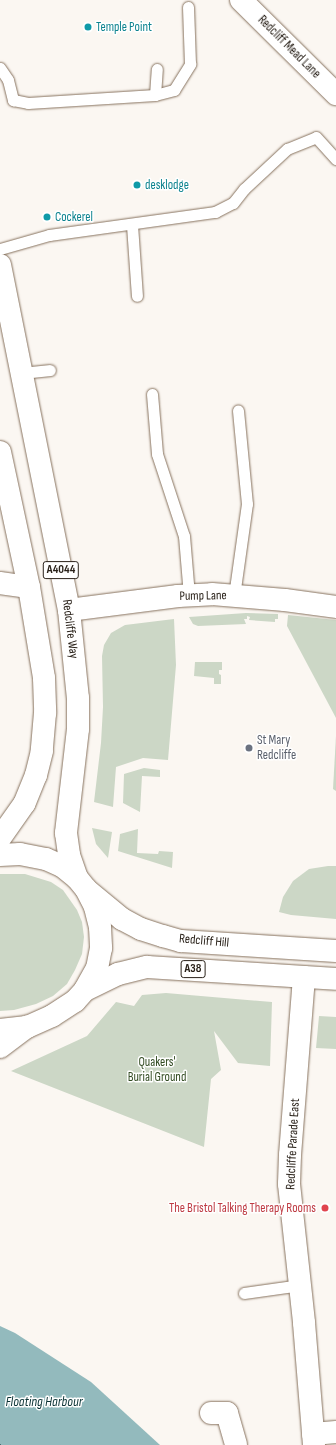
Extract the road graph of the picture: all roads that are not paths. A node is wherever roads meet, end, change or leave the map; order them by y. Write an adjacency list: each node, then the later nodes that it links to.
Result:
1 (241, 0): 5 (main road, Redcliff Mead Lane)
2 (188, 7): 6 (lane)
3 (0, 68): 6 (lane)
4 (157, 70): 6 (lane)
5 (336, 94)
6 (156, 95)
7 (336, 159): 8 (lane)
8 (132, 225): 9 (lane); 11 (lane)
9 (0, 249)
10 (0, 265): 13 (main road, Redcliffe Way / A4044)
11 (137, 296)
12 (50, 370): 13 (lane)
13 (22, 373): 22 (main road, Redcliffe Way / A4044)
14 (152, 394): 19 (lane)
15 (238, 410): 20 (lane)
16 (0, 452): 18 (main road, A4044)
17 (0, 583): 18 (main road)
18 (29, 587): 23 (main road, A4044)
19 (189, 596): 20 (main road, Pump Lane); 22 (main road, Pump Lane)
20 (234, 596): 21 (main road, Pump Lane)
21 (331, 607)
22 (69, 610): 25 (main road, Redcliffe Way / A4044)
23 (0, 838)
24 (0, 855): 25 (main road, A38)
25 (81, 883): 26 (main road, Redcliff Hill / A38); 29 (main road, A38)
26 (336, 951)
27 (304, 977): 28 (main road, A38); 29 (main road, A38); 33 (main road, Redcliffe Parade East)
28 (336, 979)
29 (85, 990): 30 (main road, A38)
30 (27, 1027): 31 (main road, A38); 32 (main road)
31 (0, 1030)
32 (0, 1047)
33 (300, 1285): 34 (lane); 37 (main road, Redcliffe Parade East)
34 (244, 1293)
35 (211, 1413): 38 (main road)
36 (336, 1432): 37 (main road)
37 (314, 1439)
38 (236, 1445)

